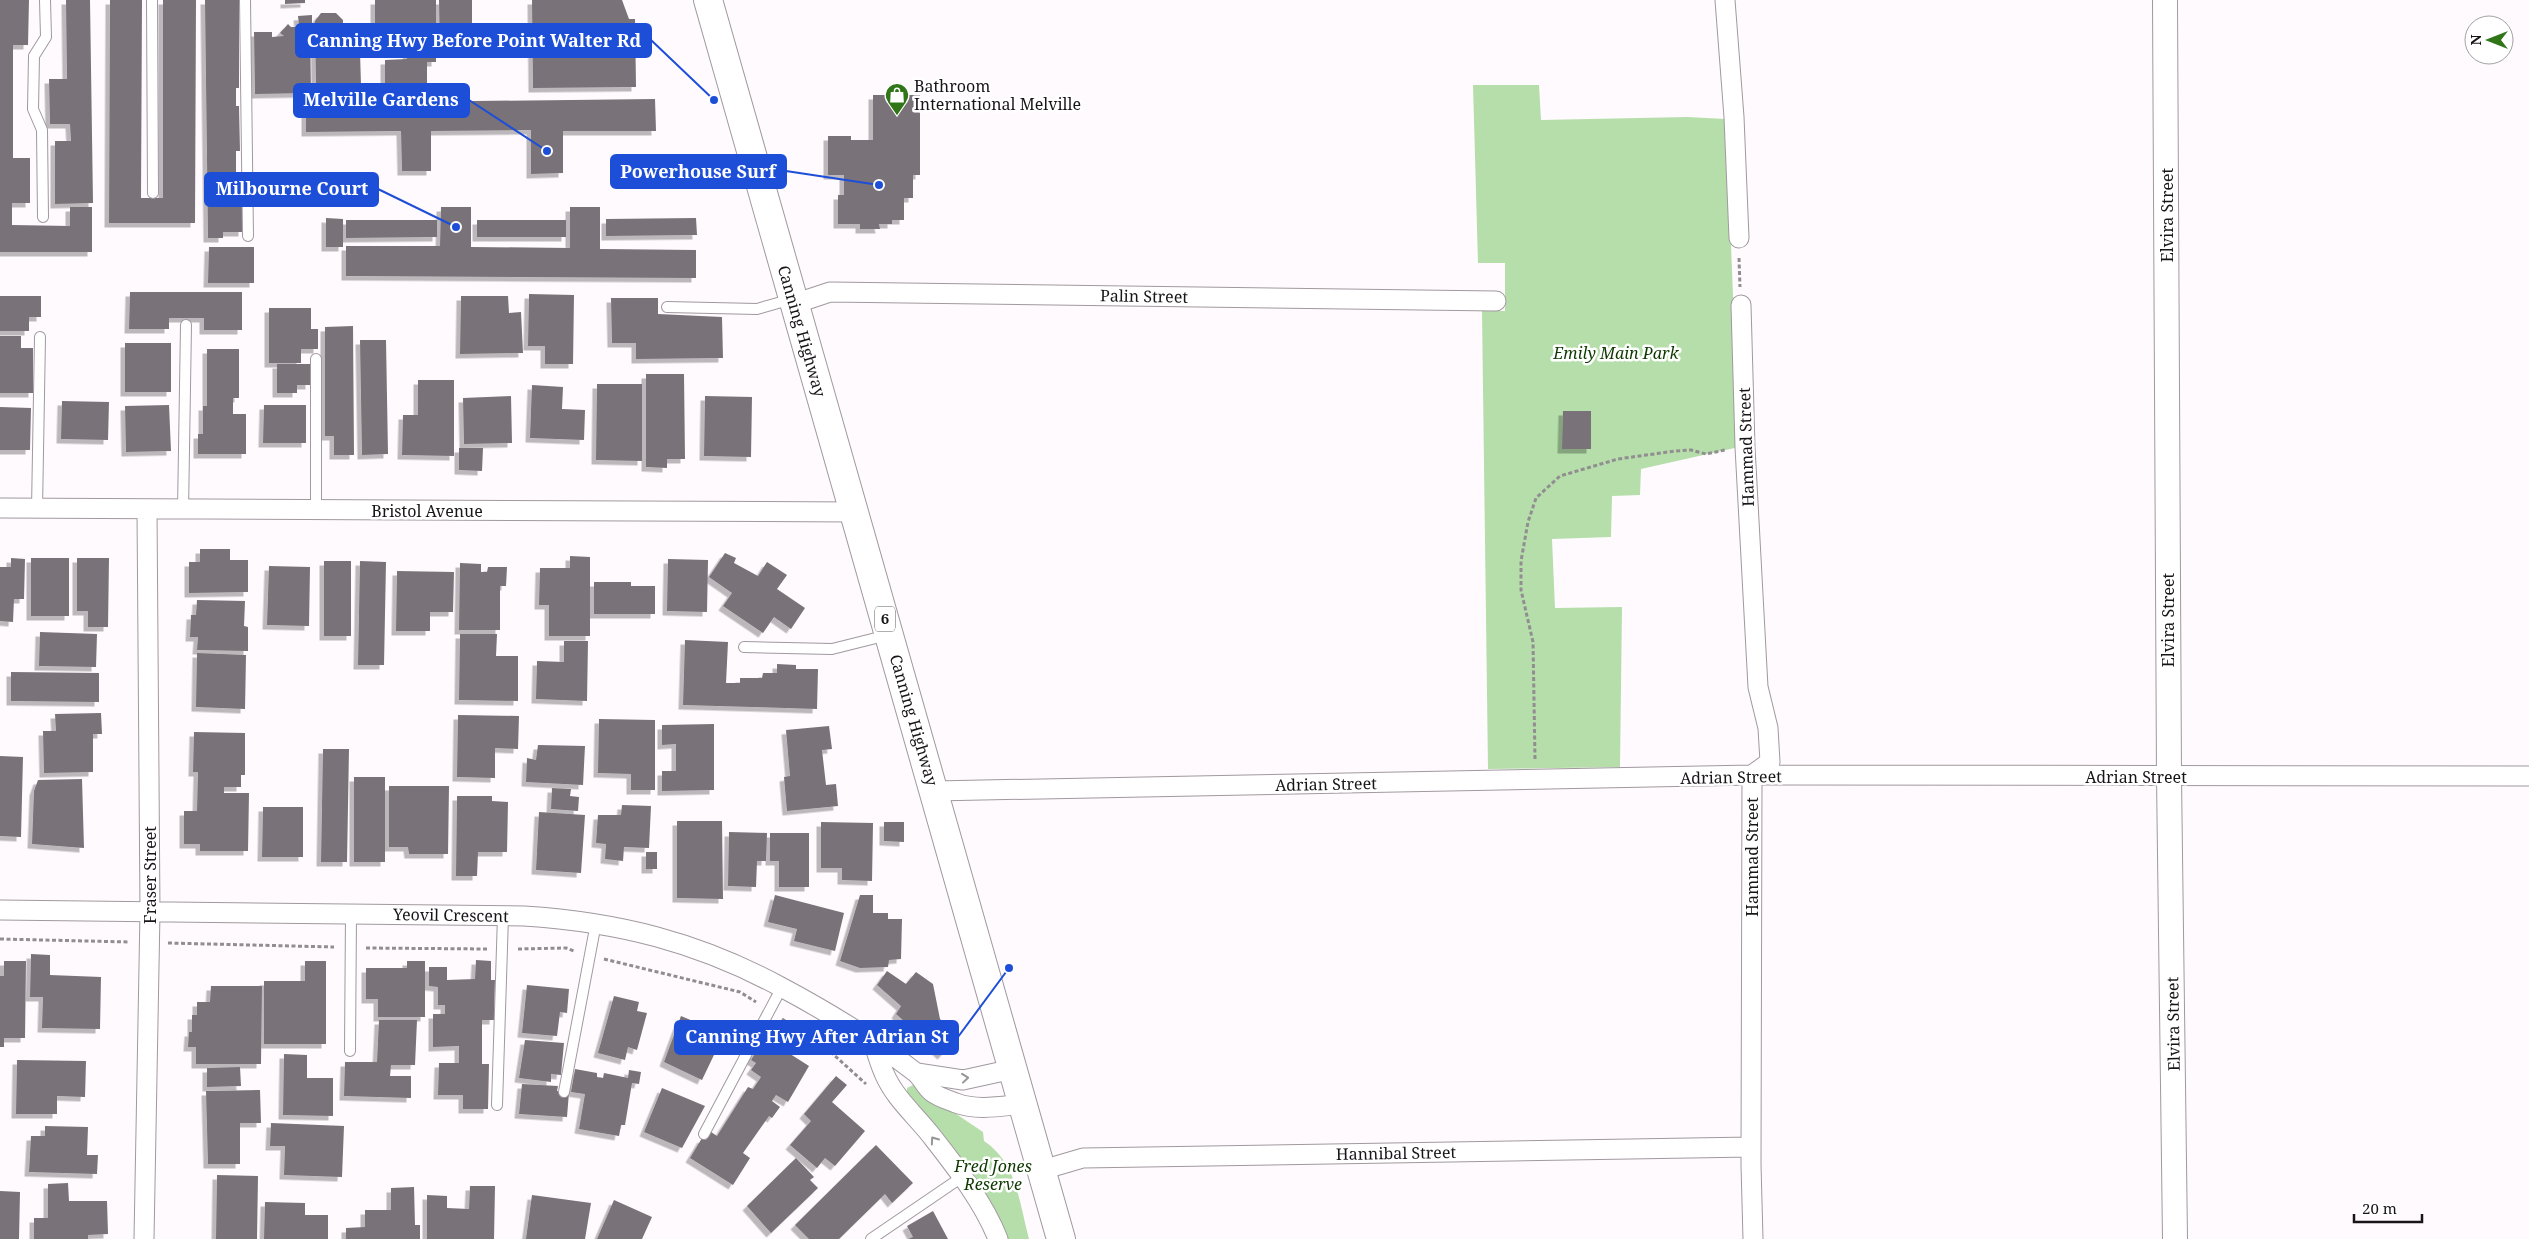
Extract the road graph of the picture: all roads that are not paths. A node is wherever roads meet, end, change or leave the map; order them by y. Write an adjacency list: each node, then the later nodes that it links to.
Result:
1 (45, 0): 8 (lane)
2 (152, 0): 7 (lane)
3 (245, 0): 9 (lane)
4 (708, 0): 11 (highway, Canning Highway / 6)
5 (1725, 0): 10 (street)
6 (2166, 0): 28 (street, Elvira Street)
7 (153, 193)
8 (43, 217)
9 (248, 236)
10 (1739, 238)
11 (793, 301): 12 (street, Palin Street); 14 (lane); 23 (highway, Canning Highway / 6)
12 (1496, 301)
13 (1741, 305): 26 (street, Hammad Street)
14 (667, 307)
15 (186, 325): 21 (lane)
16 (40, 337): 19 (lane)
17 (316, 359): 22 (lane)
18 (0, 508): 19 (street, Bristol Avenue)
19 (37, 509): 20 (street, Bristol Avenue)
20 (147, 510): 21 (street, Bristol Avenue); 31 (street, Fraser Street)
21 (183, 511): 22 (street, Bristol Avenue)
22 (316, 511): 23 (street, Bristol Avenue)
23 (854, 512): 24 (highway, Canning Highway / 6)
24 (889, 634): 25 (lane); 29 (highway, Canning Highway / 6)
25 (744, 647)
26 (1752, 776): 28 (street, Adrian Street); 29 (street, Adrian Street); 44 (street, Hammad Street)
27 (2529, 776): 28 (street, Adrian Street)
28 (2169, 777): 52 (street, Elvira Street)
29 (934, 791): 38 (highway, Canning Highway / 6)
30 (0, 910): 31 (street, Yeovil Crescent)
31 (150, 912): 32 (street, Yeovil Crescent); 47 (street, Fraser Street)
32 (351, 914): 33 (street, Yeovil Crescent); 37 (lane)
33 (504, 916): 34 (street, Yeovil Crescent); 42 (lane)
34 (596, 923): 35 (street, Yeovil Crescent); 40 (lane)
35 (782, 987): 36 (street, Yeovil Crescent); 43 (lane)
36 (874, 1044): 39 (street, Yeovil Crescent); 46 (street, one-way to 36)
37 (350, 1051)
38 (1013, 1069): 39 (street, Yeovil Crescent, one-way to 38); 41 (highway, Canning Highway / 6)
39 (917, 1073): 41 (street, Yeovil Crescent)
40 (564, 1092)
41 (1024, 1104): 45 (highway, Canning Highway / 6)
42 (497, 1105)
43 (704, 1134)
44 (1751, 1147): 45 (street, Hannibal Street); 51 (street, Hammad Street)
45 (1042, 1170): 50 (highway, Canning Highway / 6)
46 (962, 1177): 48 (lane); 49 (street)
47 (144, 1239)
48 (871, 1239)
49 (998, 1239)
50 (1061, 1239)
51 (1753, 1239)
52 (2176, 1239)

